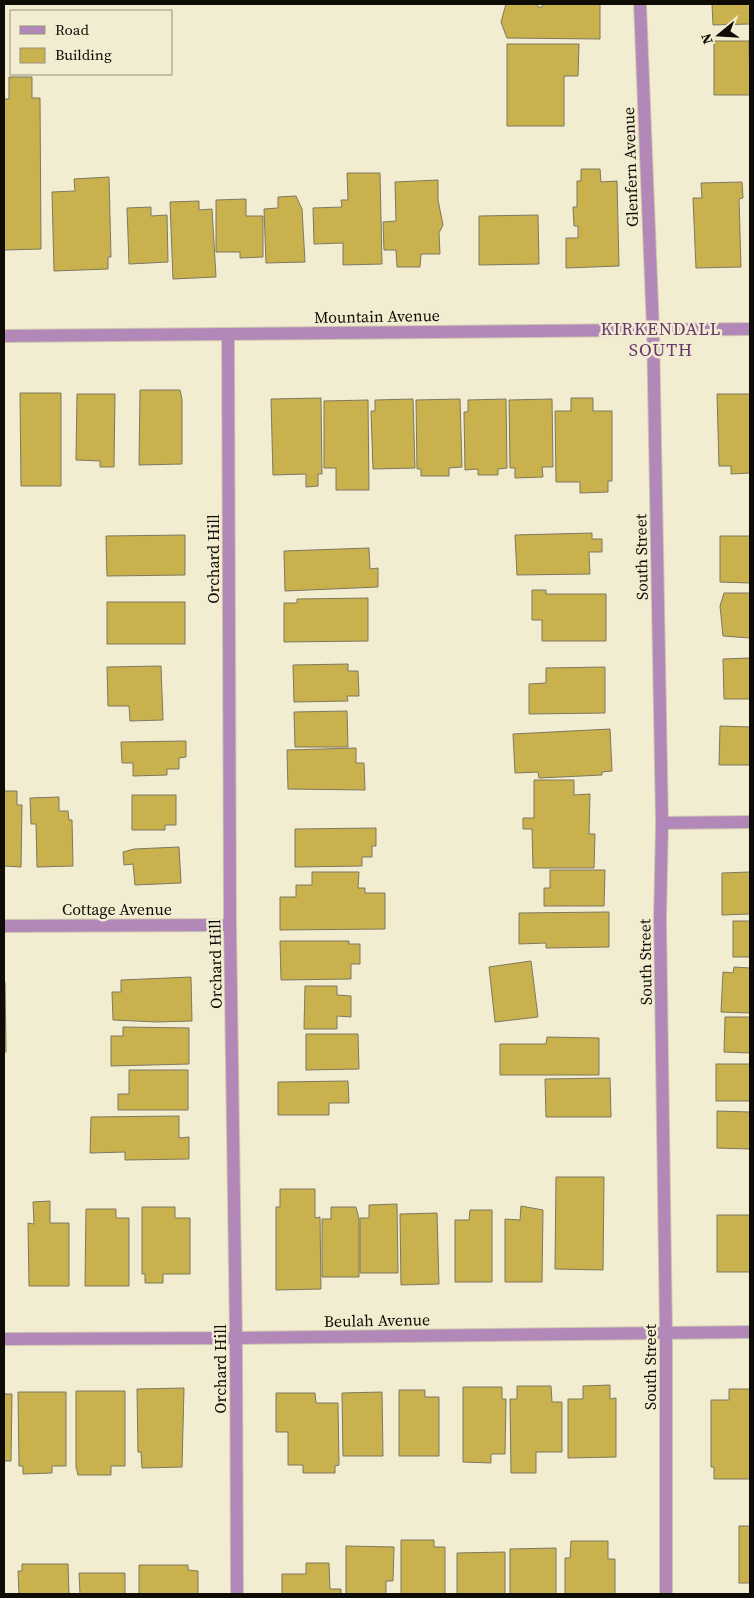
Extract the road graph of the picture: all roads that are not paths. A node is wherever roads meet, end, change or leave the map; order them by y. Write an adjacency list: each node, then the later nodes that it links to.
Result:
1 (640, 4): 3 (street, Glenfern Avenue)
2 (750, 329): 3 (street, Mountain Avenue)
3 (653, 330): 4 (street, Mountain Avenue); 7 (street, South Street)
4 (228, 334): 5 (street, Mountain Avenue); 8 (street, Orchard Hill)
5 (4, 336)
6 (750, 822): 7 (street)
7 (662, 823): 11 (street, South Street)
8 (230, 925): 9 (street, Cottage Avenue); 12 (street, Orchard Hill)
9 (4, 926)
10 (750, 1332): 11 (street, Beulah Avenue)
11 (666, 1333): 12 (street, Beulah Avenue); 15 (street, South Street)
12 (236, 1338): 13 (street, Beulah Avenue); 14 (street, Orchard Hill)
13 (4, 1339)
14 (237, 1594)
15 (666, 1594)

